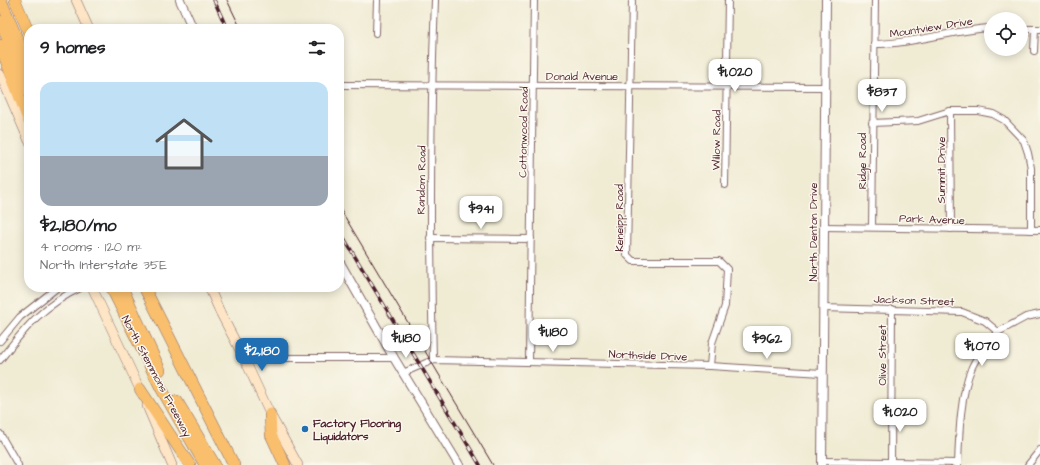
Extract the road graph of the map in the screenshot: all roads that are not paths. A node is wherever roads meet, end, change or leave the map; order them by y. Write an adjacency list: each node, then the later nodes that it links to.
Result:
1 (1, 0): 22 (highway)
2 (15, 0): 13 (highway)
3 (76, 0): 14 (main road)
4 (180, 0): 15 (street)
5 (377, 0): 18 (street)
6 (435, 0): 26 (street, Random Road)
7 (534, 0): 27 (street, Cottonwood Road)
8 (632, 0): 28 (street, Keneipp Road)
9 (728, 0): 29 (street, Willow Road)
10 (826, 0): 30 (street, North Denton Drive)
11 (875, 0): 19 (street, Ridge Road)
12 (0, 22): 24 (highway)
13 (25, 24)
14 (87, 24)
15 (191, 24)
16 (984, 28): 19 (street, Mountview Drive)
17 (1037, 29): 21 (street)
18 (376, 33)
19 (874, 44): 33 (street, Ridge Road)
20 (0, 45): 31 (highway)
21 (1034, 51)
22 (24, 55)
23 (0, 74): 34 (main road)
24 (24, 80)
25 (344, 84): 26 (street, Donald Avenue)
26 (432, 85): 27 (street, Donald Avenue); 41 (street, Random Road)
27 (533, 86): 28 (street, Donald Avenue); 42 (street, Cottonwood Road)
28 (631, 86): 29 (street, Donald Avenue); 61 (street, Keneipp Road)
29 (726, 86): 30 (street, Donald Avenue); 35 (street, Willow Road)
30 (825, 86): 36 (street, North Denton Drive)
31 (24, 109)
32 (950, 111): 33 (street); 38 (street, Summit Drive); 39 (street)
33 (872, 123): 37 (street, Ridge Road)
34 (24, 129)
35 (725, 185)
36 (824, 227): 37 (street, Park Avenue); 51 (street, North Denton Drive)
37 (872, 227): 38 (street, Park Avenue)
38 (951, 229): 39 (street, Park Avenue)
39 (1030, 230): 40 (street, Park Avenue)
40 (1040, 230)
41 (430, 238): 42 (street); 59 (street, Random Road)
42 (531, 239): 60 (street, Cottonwood Road)
43 (344, 270): 57 (street)
44 (52, 292): 55 (street)
45 (72, 292): 58 (street)
46 (94, 292): 64 (main road)
47 (113, 292): 74 (highway, North Stemmons Freeway)
48 (124, 292): 75 (highway)
49 (147, 292): 76 (highway)
50 (211, 292): 56 (main road)
51 (823, 308): 52 (street, Jackson Street); 63 (street, North Denton Drive)
52 (892, 309): 54 (street, Jackson Street); 69 (street, Olive Street)
53 (1040, 314): 54 (street)
54 (998, 332): 70 (street)
55 (0, 341)
56 (244, 358): 57 (street); 65 (main road)
57 (394, 358): 62 (street)
58 (0, 360)
59 (433, 360): 60 (street, Northside Drive); 62 (street, Northside Drive)
60 (529, 361): 61 (street, Northside Drive)
61 (710, 366): 63 (street, Northside Drive)
62 (403, 373): 79 (street)
63 (822, 373): 68 (street, North Denton Drive)
64 (140, 389): 72 (main road); 73 (highway)
65 (270, 414): 77 (highway); 78 (main road)
66 (0, 434): 71 (street)
67 (1040, 450): 80 (street)
68 (822, 463): 69 (street)
69 (891, 464): 70 (street)
70 (958, 464)
71 (18, 465)
72 (172, 465)
73 (190, 465)
74 (205, 465)
75 (215, 465)
76 (234, 465)
77 (285, 465)
78 (298, 465)
79 (459, 465)
80 (1028, 465)

